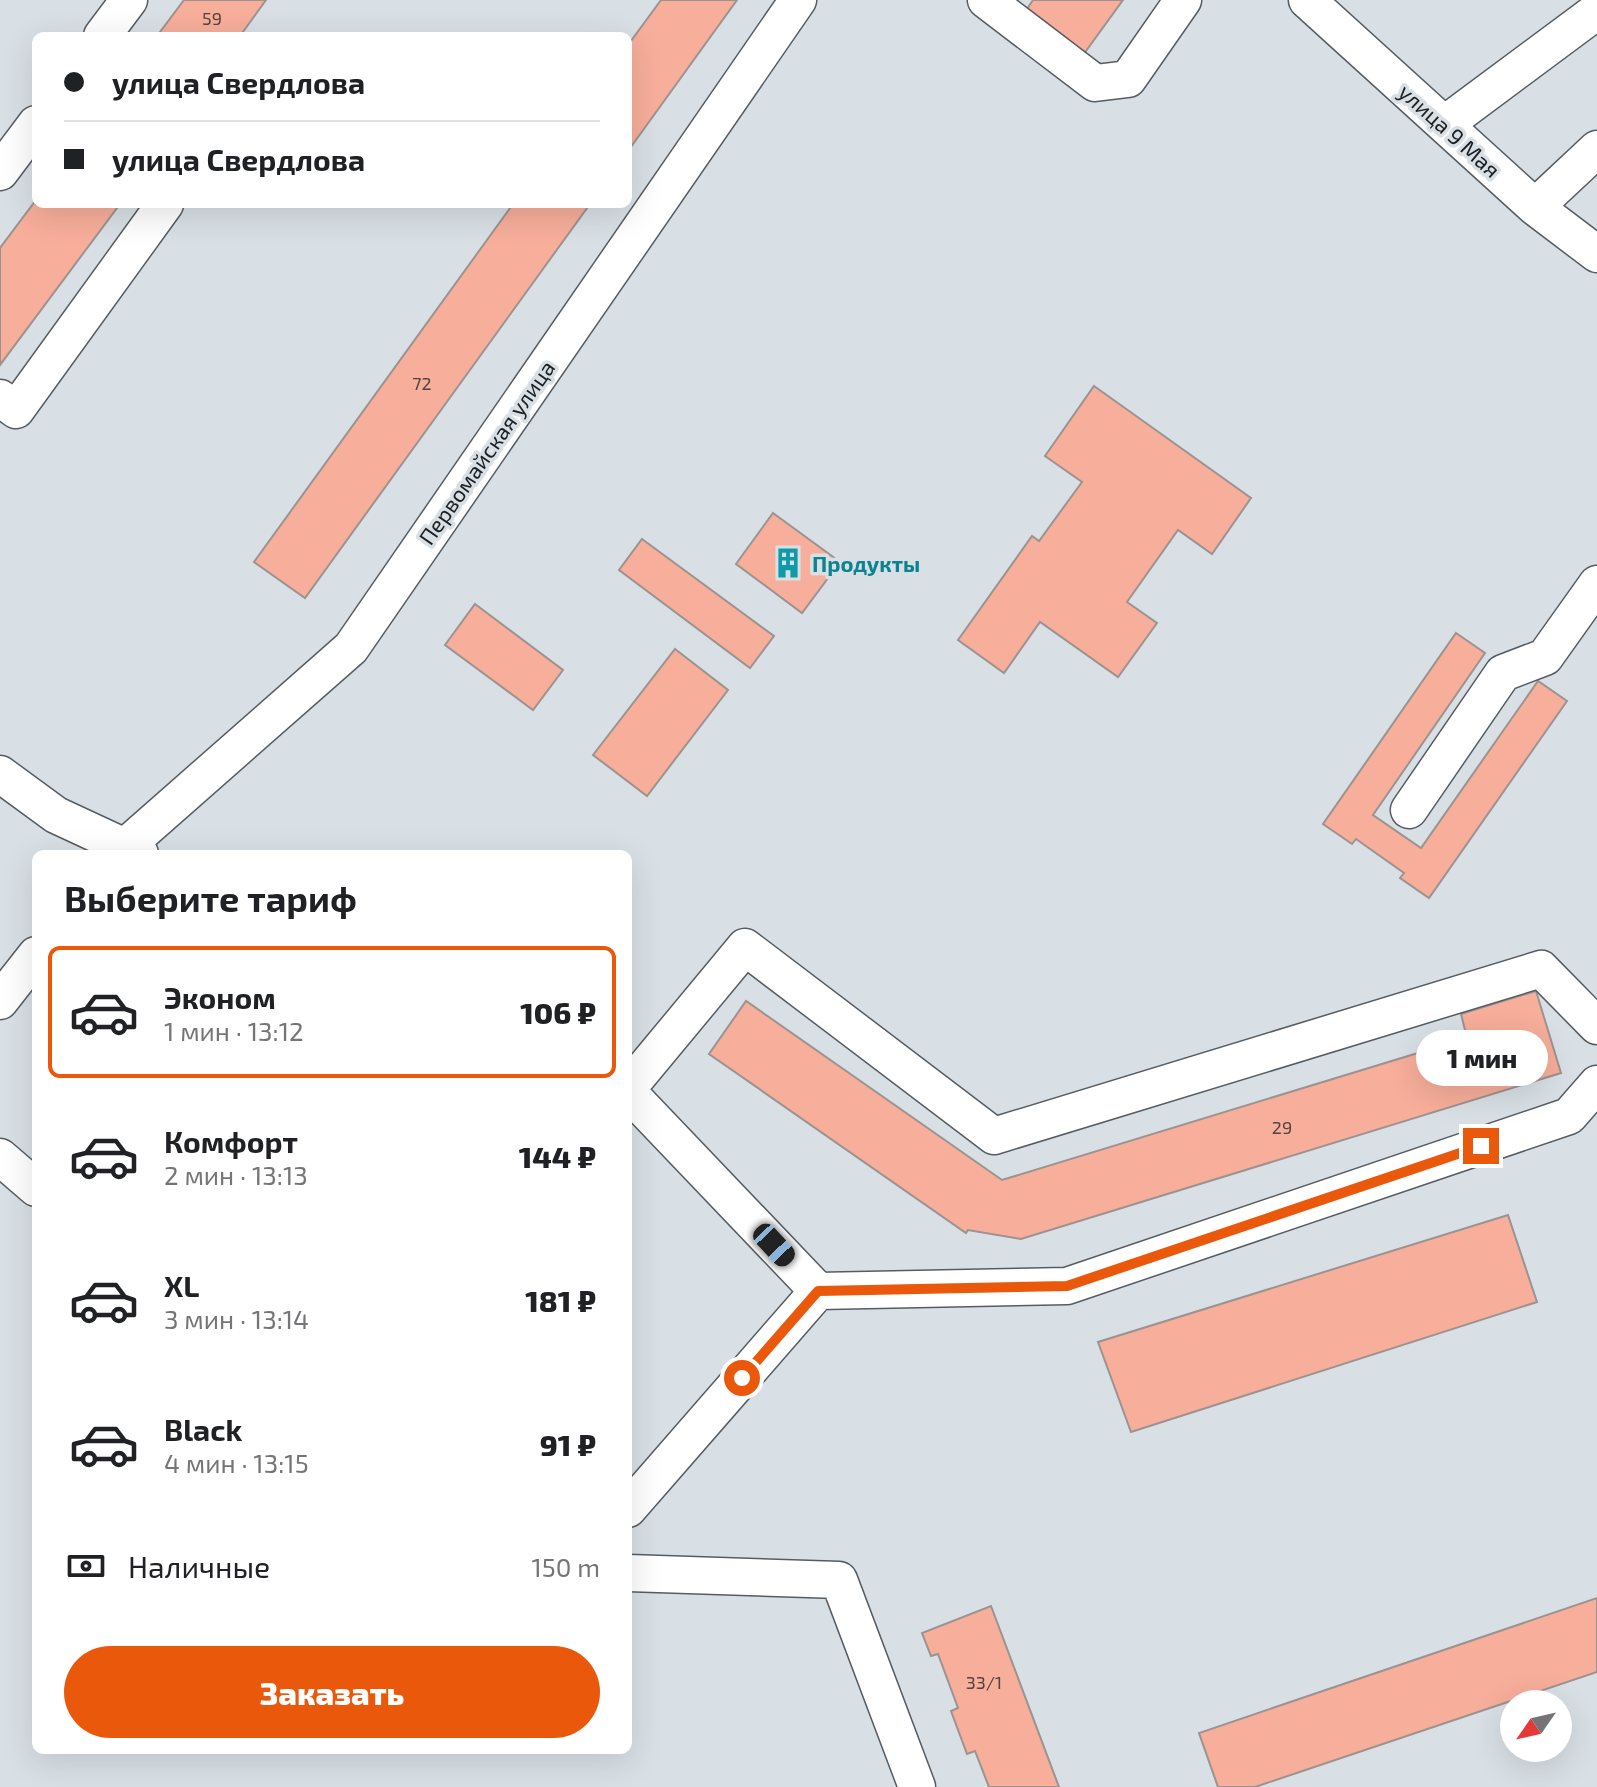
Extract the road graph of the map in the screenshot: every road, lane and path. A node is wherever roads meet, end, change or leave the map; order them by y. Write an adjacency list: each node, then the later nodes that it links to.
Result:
1 (129, 0): 7 (street)
2 (798, 0): 20 (street, Первомайская улица)
3 (986, 0): 4 (street)
4 (1183, 0)
5 (1307, 0): 8 (street, улица 9 Мая)
6 (1577, 14): 8 (street)
7 (105, 32)
8 (1445, 124): 12 (street, улица 9 Мая)
9 (32, 129): 11 (street)
10 (1597, 149): 12 (street)
11 (0, 172)
12 (1535, 207): 14 (street, улица 9 Мая)
13 (162, 208): 15 (street)
14 (1597, 254)
15 (0, 398)
16 (1597, 584): 18 (street)
17 (0, 774): 19 (street)
18 (1409, 810)
19 (125, 850)
20 (128, 850)
21 (32, 960): 22 (street)
22 (0, 1001)
23 (1597, 1026): 25 (street)
24 (1597, 1084): 29 (street)
25 (632, 1085)
26 (632, 1094): 29 (street)
27 (0, 1157): 28 (street)
28 (32, 1185)
29 (818, 1291): 30 (street)
30 (632, 1504)
31 (632, 1573): 32 (street)
32 (917, 1787)

